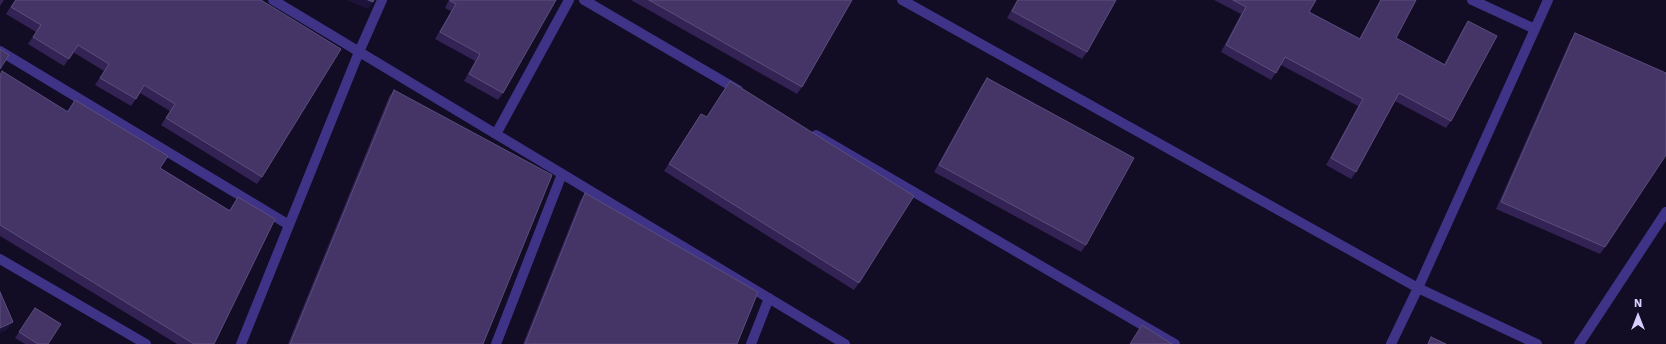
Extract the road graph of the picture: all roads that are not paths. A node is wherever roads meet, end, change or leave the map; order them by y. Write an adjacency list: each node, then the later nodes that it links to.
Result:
1 (273, 0): 10 (street)
2 (382, 0): 10 (street)
3 (569, 0): 13 (street)
4 (584, 0): 11 (street)
5 (902, 0): 18 (street)
6 (1472, 0): 8 (street)
7 (1548, 0): 8 (street)
8 (1535, 30): 18 (street)
9 (0, 51): 16 (street)
10 (359, 52): 13 (street); 16 (street)
11 (749, 96)
12 (804, 128): 25 (street)
13 (496, 134): 14 (street)
14 (562, 174): 19 (street); 22 (street)
15 (1666, 212): 28 (street)
16 (289, 225): 21 (street)
17 (0, 259): 20 (street)
18 (1418, 288): 26 (street); 27 (street)
19 (769, 298): 23 (street); 24 (street)
20 (146, 344)
21 (241, 344)
22 (496, 344)
23 (751, 344)
24 (845, 344)
25 (1175, 344)
26 (1391, 344)
27 (1537, 344)
28 (1579, 344)

